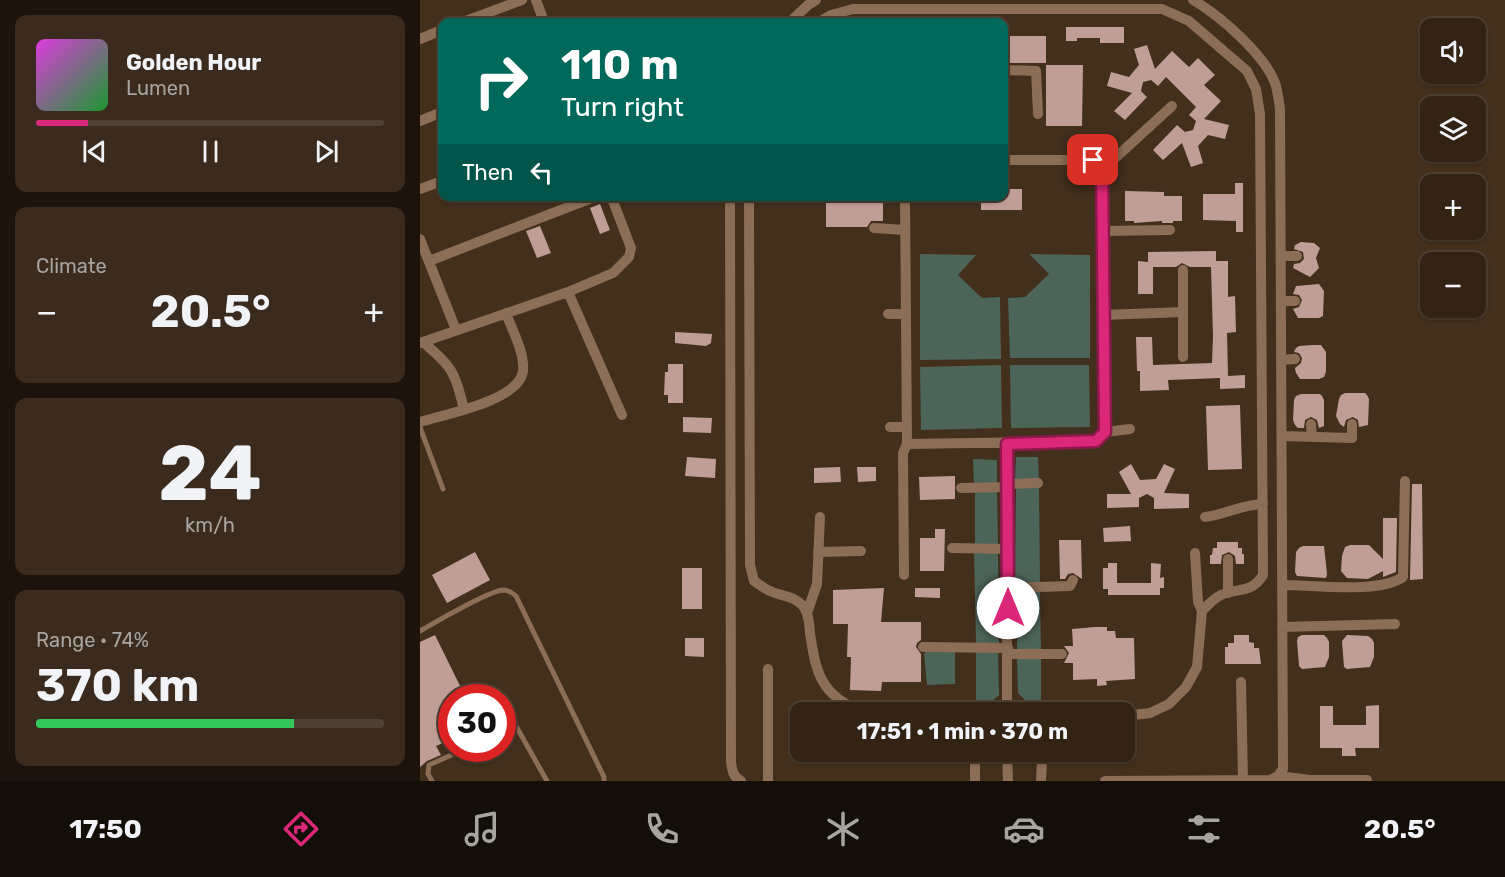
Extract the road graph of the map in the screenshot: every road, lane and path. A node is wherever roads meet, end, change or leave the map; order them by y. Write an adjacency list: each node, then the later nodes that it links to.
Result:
1 (522, 0): 5 (street)
2 (536, 0): 6 (street)
3 (816, 0): 7 (street)
4 (1192, 0): 31 (street)
5 (474, 18)
6 (543, 18)
7 (794, 18)
8 (826, 18): 66 (street)
9 (438, 32): 10 (street)
10 (420, 39)
11 (1008, 70): 14 (street)
12 (1172, 106): 17 (street)
13 (438, 114): 15 (street)
14 (1038, 114)
15 (420, 121)
16 (1008, 160): 17 (street)
17 (1102, 170): 28 (street)
18 (438, 182): 19 (street)
19 (420, 189)
20 (584, 201): 32 (street)
21 (613, 201): 34 (street)
22 (730, 201): 105 (street)
23 (749, 201): 81 (street)
24 (905, 201): 26 (street)
25 (874, 228): 26 (street)
26 (905, 230): 40 (street)
27 (1170, 230): 28 (street)
28 (1103, 231): 41 (street)
29 (420, 239): 32 (street)
30 (1297, 255): 31 (street)
31 (1281, 256): 35 (street)
32 (429, 261): 42 (street)
33 (1183, 270): 37 (street)
34 (568, 292): 38 (street); 48 (street)
35 (1281, 301): 36 (street); 46 (street)
36 (1295, 301)
37 (1183, 312): 41 (street); 44 (street)
38 (506, 314): 42 (street); 47 (street)
39 (888, 314): 40 (street)
40 (906, 314): 54 (street)
41 (1104, 315): 56 (street)
42 (456, 330): 43 (street)
43 (421, 343): 47 (street)
44 (1183, 357)
45 (1295, 359): 46 (street)
46 (1281, 360): 57 (street)
47 (464, 409): 49 (street)
48 (622, 415)
49 (420, 422)
50 (1311, 424): 58 (street)
51 (1352, 424): 58 (street)
52 (420, 427): 65 (lane)
53 (890, 427): 54 (street)
54 (907, 427): 59 (street)
55 (1130, 429): 56 (street)
56 (1105, 432): 60 (street)
57 (1282, 436): 58 (street); 77 (street)
58 (1312, 436)
59 (907, 444): 60 (street); 75 (street)
60 (1007, 444): 63 (street)
61 (1405, 481): 77 (street)
62 (1038, 483): 63 (street)
63 (1007, 486): 64 (street); 70 (street)
64 (961, 488)
65 (443, 489)
66 (1263, 504): 68 (street); 79 (street)
67 (820, 517): 72 (street)
68 (1205, 517)
69 (952, 548): 70 (street)
70 (1008, 549): 78 (street)
71 (861, 551): 72 (street)
72 (818, 552): 81 (street)
73 (1195, 553): 80 (street)
74 (1228, 559): 79 (street)
75 (903, 575)
76 (1073, 580): 78 (street)
77 (1282, 585): 83 (street)
78 (1008, 588): 86 (street)
79 (1228, 592): 80 (street)
80 (1202, 611): 92 (street)
81 (807, 613): 90 (street)
82 (1395, 624): 83 (street)
83 (1282, 627): 98 (street)
84 (420, 631): 104 (lane)
85 (922, 647): 86 (street)
86 (1008, 651): 87 (street); 91 (street)
87 (1062, 654)
88 (768, 669): 106 (street)
89 (1241, 682): 99 (street)
90 (841, 702)
91 (1007, 702)
92 (1135, 715)
93 (516, 726): 103 (lane)
94 (438, 761): 102 (lane)
95 (975, 762): 107 (street)
96 (1007, 762): 108 (street)
97 (1042, 762): 109 (street)
98 (1278, 776): 99 (street); 100 (street)
99 (1244, 780): 111 (street)
100 (1310, 780): 101 (street)
101 (1367, 780)
102 (432, 781)
103 (547, 781)
104 (604, 781)
105 (741, 781)
106 (768, 781)
107 (975, 781)
108 (1008, 781)
109 (1041, 781)
110 (1105, 781): 111 (street)
111 (1143, 781)

